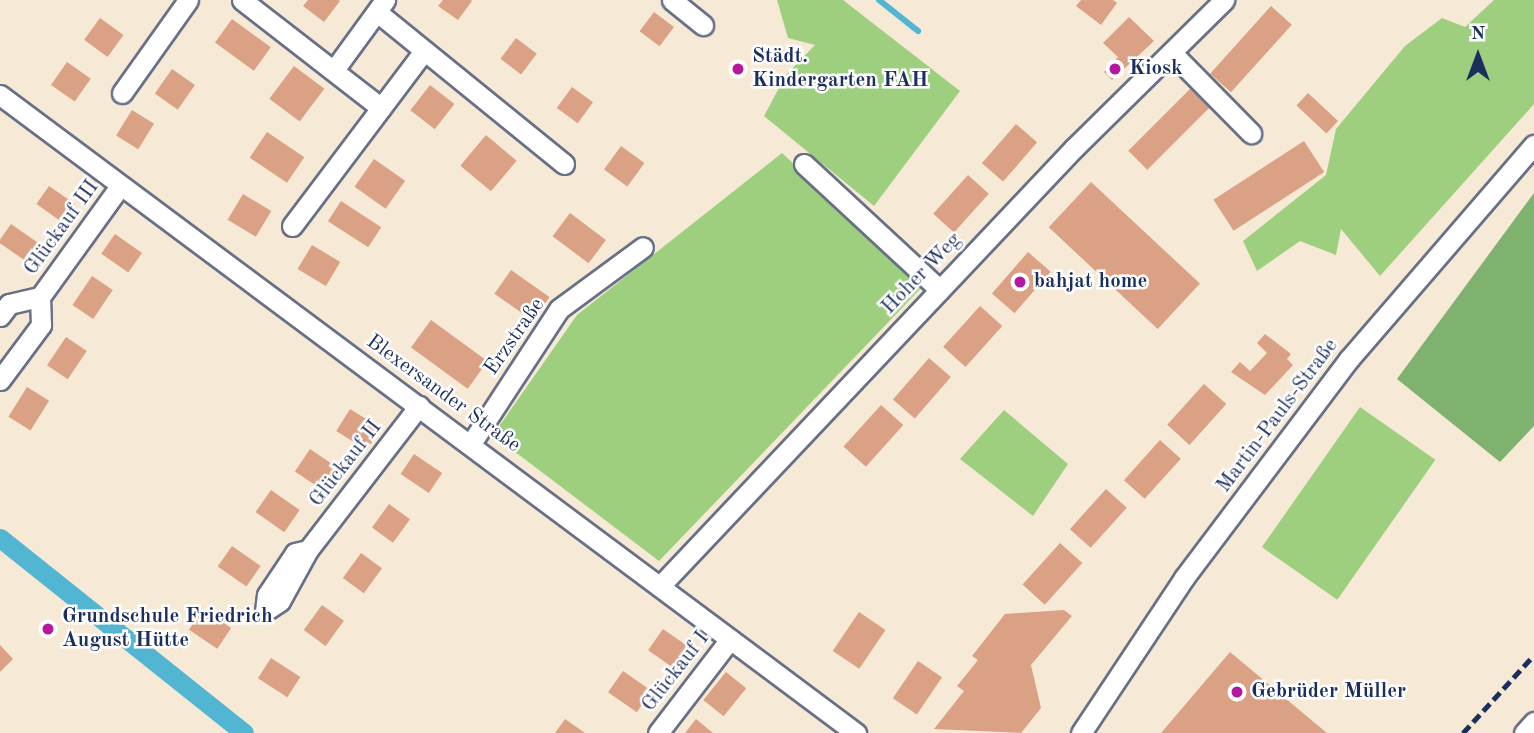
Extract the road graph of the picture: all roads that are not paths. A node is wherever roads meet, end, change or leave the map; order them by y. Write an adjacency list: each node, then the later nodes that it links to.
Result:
1 (188, 0): 10 (street)
2 (242, 0): 9 (street)
3 (672, 0): 6 (street)
4 (1221, 1): 8 (street, Hoher Weg)
5 (381, 6): 7 (street); 9 (street)
6 (703, 25)
7 (424, 51): 12 (street); 15 (street)
8 (1174, 55): 13 (street); 20 (street, Hoher Weg)
9 (334, 70): 12 (street)
10 (122, 93)
11 (0, 96): 17 (street, Blexersander Straße)
12 (381, 107): 18 (street)
13 (1251, 133)
14 (1534, 145): 32 (street, Martin-Pauls-Straße)
15 (564, 164)
16 (804, 164): 20 (street)
17 (121, 186): 21 (street, Glückauf III); 24 (street, Blexersander Straße)
18 (292, 226)
19 (643, 247): 25 (street, Erzstraße)
20 (940, 289): 27 (street, Hoher Weg)
21 (40, 297): 22 (street, Glückauf III); 23 (street, Glückauf III)
22 (0, 316)
23 (0, 380)
24 (419, 406): 25 (street, Blexersander Straße); 26 (street, Glückauf II)
25 (472, 442): 27 (street, Blexersander Straße)
26 (308, 550)
27 (660, 586): 28 (street, Blexersander Straße)
28 (730, 639): 30 (street, Glückauf I); 31 (street, Blexersander Straße)
29 (1534, 722): 33 (street)
30 (658, 733)
31 (856, 733)
32 (1082, 733)
33 (1524, 733)

